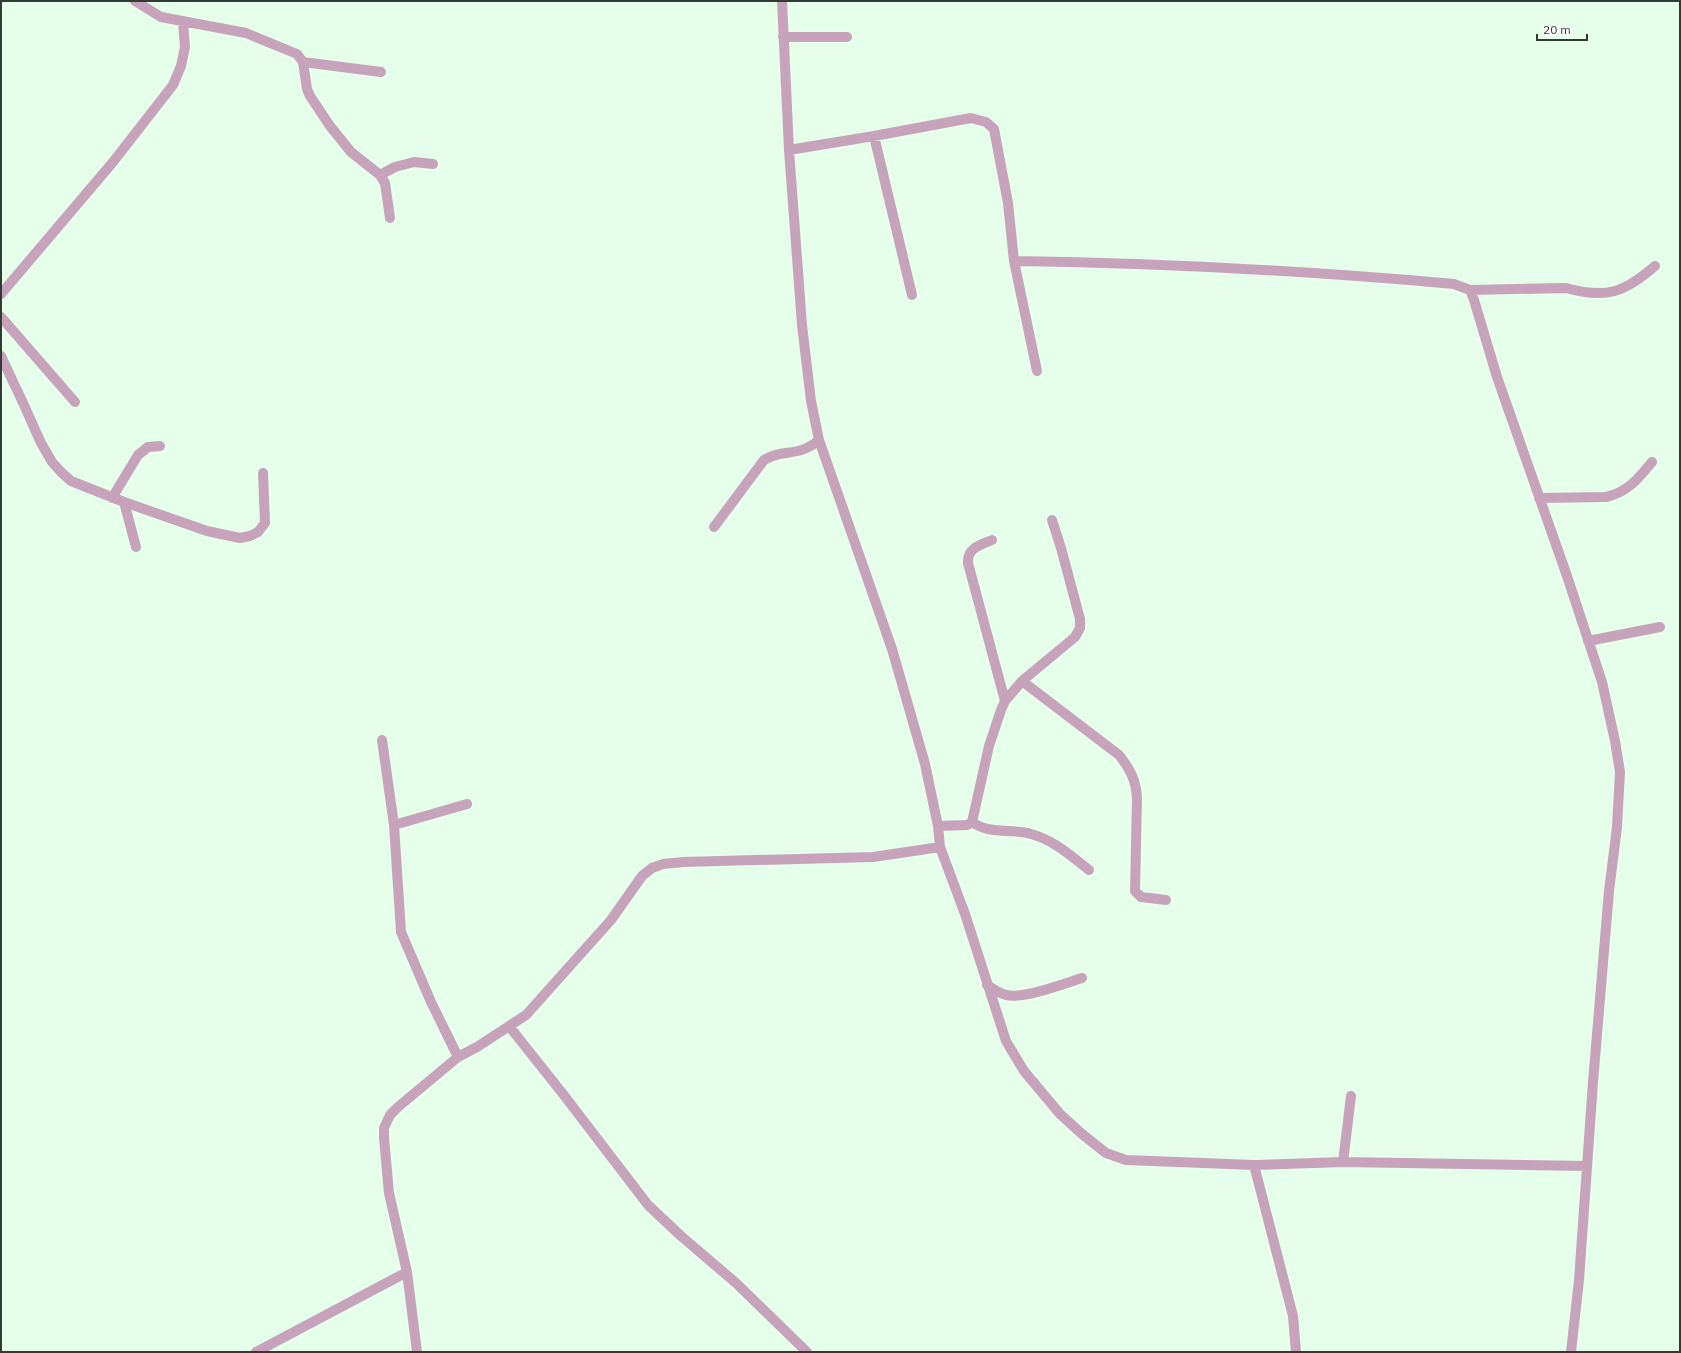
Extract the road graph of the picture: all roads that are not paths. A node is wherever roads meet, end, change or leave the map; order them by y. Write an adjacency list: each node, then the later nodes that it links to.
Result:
1 (135, 1): 3 (street)
2 (782, 1): 4 (street)
3 (183, 22): 6 (street); 16 (street)
4 (783, 37): 5 (street); 9 (street)
5 (847, 37)
6 (303, 62): 7 (street); 11 (street)
7 (381, 72)
8 (874, 136): 9 (street); 13 (street); 17 (street)
9 (788, 150): 22 (street)
10 (433, 164): 11 (street)
11 (380, 175): 12 (street)
12 (390, 218)
13 (1014, 261): 15 (street); 20 (street)
14 (1655, 266): 15 (street)
15 (1470, 290): 27 (street)
16 (1, 294)
17 (912, 295)
18 (1, 317): 21 (street)
19 (1, 356): 26 (street)
20 (1037, 371)
21 (75, 402)
22 (819, 440): 30 (street); 41 (street)
23 (160, 446): 26 (street)
24 (1652, 462): 27 (street)
25 (263, 473): 28 (street)
26 (112, 498): 28 (street)
27 (1539, 498): 34 (street)
28 (124, 502): 32 (street)
29 (1052, 520): 35 (street)
30 (714, 527)
31 (992, 540): 36 (street)
32 (136, 548)
33 (1660, 627): 34 (street)
34 (1588, 641): 52 (street)
35 (1022, 681): 36 (street); 44 (street)
36 (1005, 701): 39 (street)
37 (382, 740): 40 (street)
38 (467, 804): 40 (street)
39 (972, 822): 41 (street); 43 (street)
40 (394, 825): 48 (street)
41 (938, 826): 42 (street)
42 (940, 847): 46 (street); 47 (street)
43 (1089, 870)
44 (1166, 900)
45 (1082, 978): 46 (street)
46 (987, 985): 51 (street)
47 (509, 1026): 48 (street); 56 (street)
48 (458, 1057): 53 (street)
49 (1352, 1096): 50 (street)
50 (1343, 1162): 51 (street); 52 (street)
51 (1254, 1165): 57 (street)
52 (1587, 1166): 58 (street)
53 (407, 1272): 54 (street); 55 (street)
54 (256, 1352)
55 (417, 1352)
56 (807, 1352)
57 (1296, 1352)
58 (1571, 1352)

